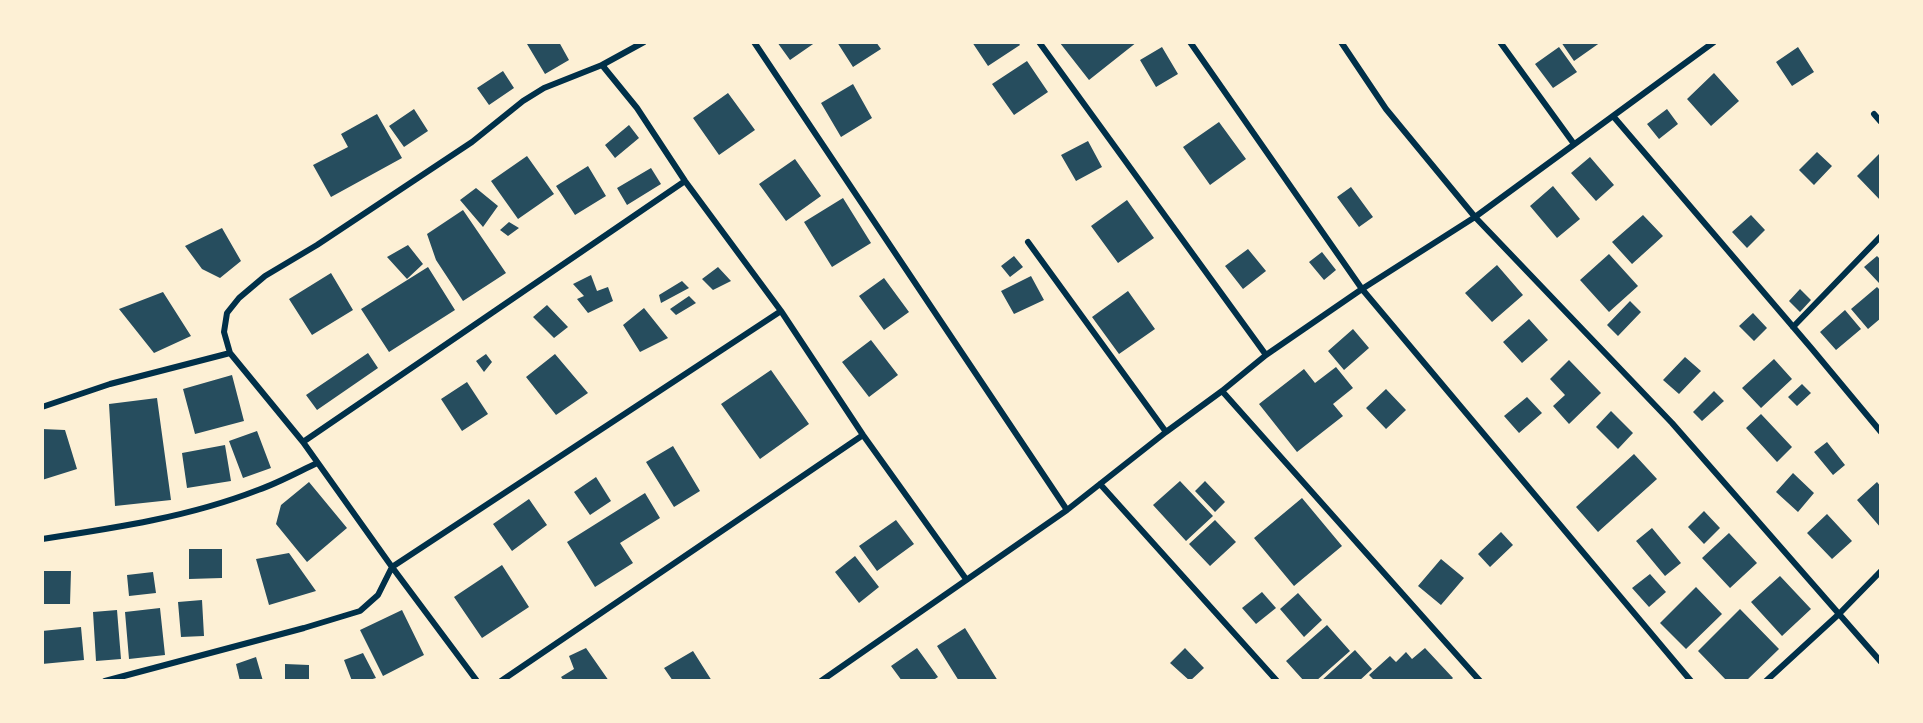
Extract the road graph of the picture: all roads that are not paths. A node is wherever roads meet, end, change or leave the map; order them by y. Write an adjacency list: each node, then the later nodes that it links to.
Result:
1 (644, 42): 8 (street)
2 (754, 42): 30 (street)
3 (1039, 42): 21 (street)
4 (1190, 42): 17 (street)
5 (1341, 42): 14 (street)
6 (1500, 42): 12 (street)
7 (1714, 42): 10 (street)
8 (602, 65): 13 (street); 20 (street)
9 (1874, 114): 11 (street)
10 (1613, 116): 12 (street); 19 (street)
11 (1881, 122)
12 (1574, 144): 14 (street)
13 (685, 181): 18 (street); 27 (street)
14 (1475, 217): 17 (street); 35 (street)
15 (1881, 236): 19 (street)
16 (1028, 243): 24 (street)
17 (1362, 289): 21 (street); 43 (street)
18 (782, 311): 26 (street); 32 (street)
19 (1793, 327): 25 (street)
20 (230, 353): 23 (street); 27 (street)
21 (1266, 355): 22 (street)
22 (1222, 391): 24 (street); 42 (street)
23 (42, 407)
24 (1166, 432): 29 (street)
25 (1881, 432)
26 (862, 435): 34 (street); 39 (street)
27 (303, 442): 28 (street)
28 (317, 463): 31 (street); 32 (street)
29 (1100, 484): 30 (street); 41 (street)
30 (1067, 510): 34 (street)
31 (42, 539)
32 (392, 567): 37 (street); 38 (street)
33 (1881, 571): 35 (street)
34 (966, 579): 40 (street)
35 (1839, 614): 36 (street); 44 (street)
36 (1881, 662)
37 (105, 681)
38 (477, 681)
39 (501, 681)
40 (821, 681)
41 (1277, 681)
42 (1480, 681)
43 (1691, 681)
44 (1766, 681)

